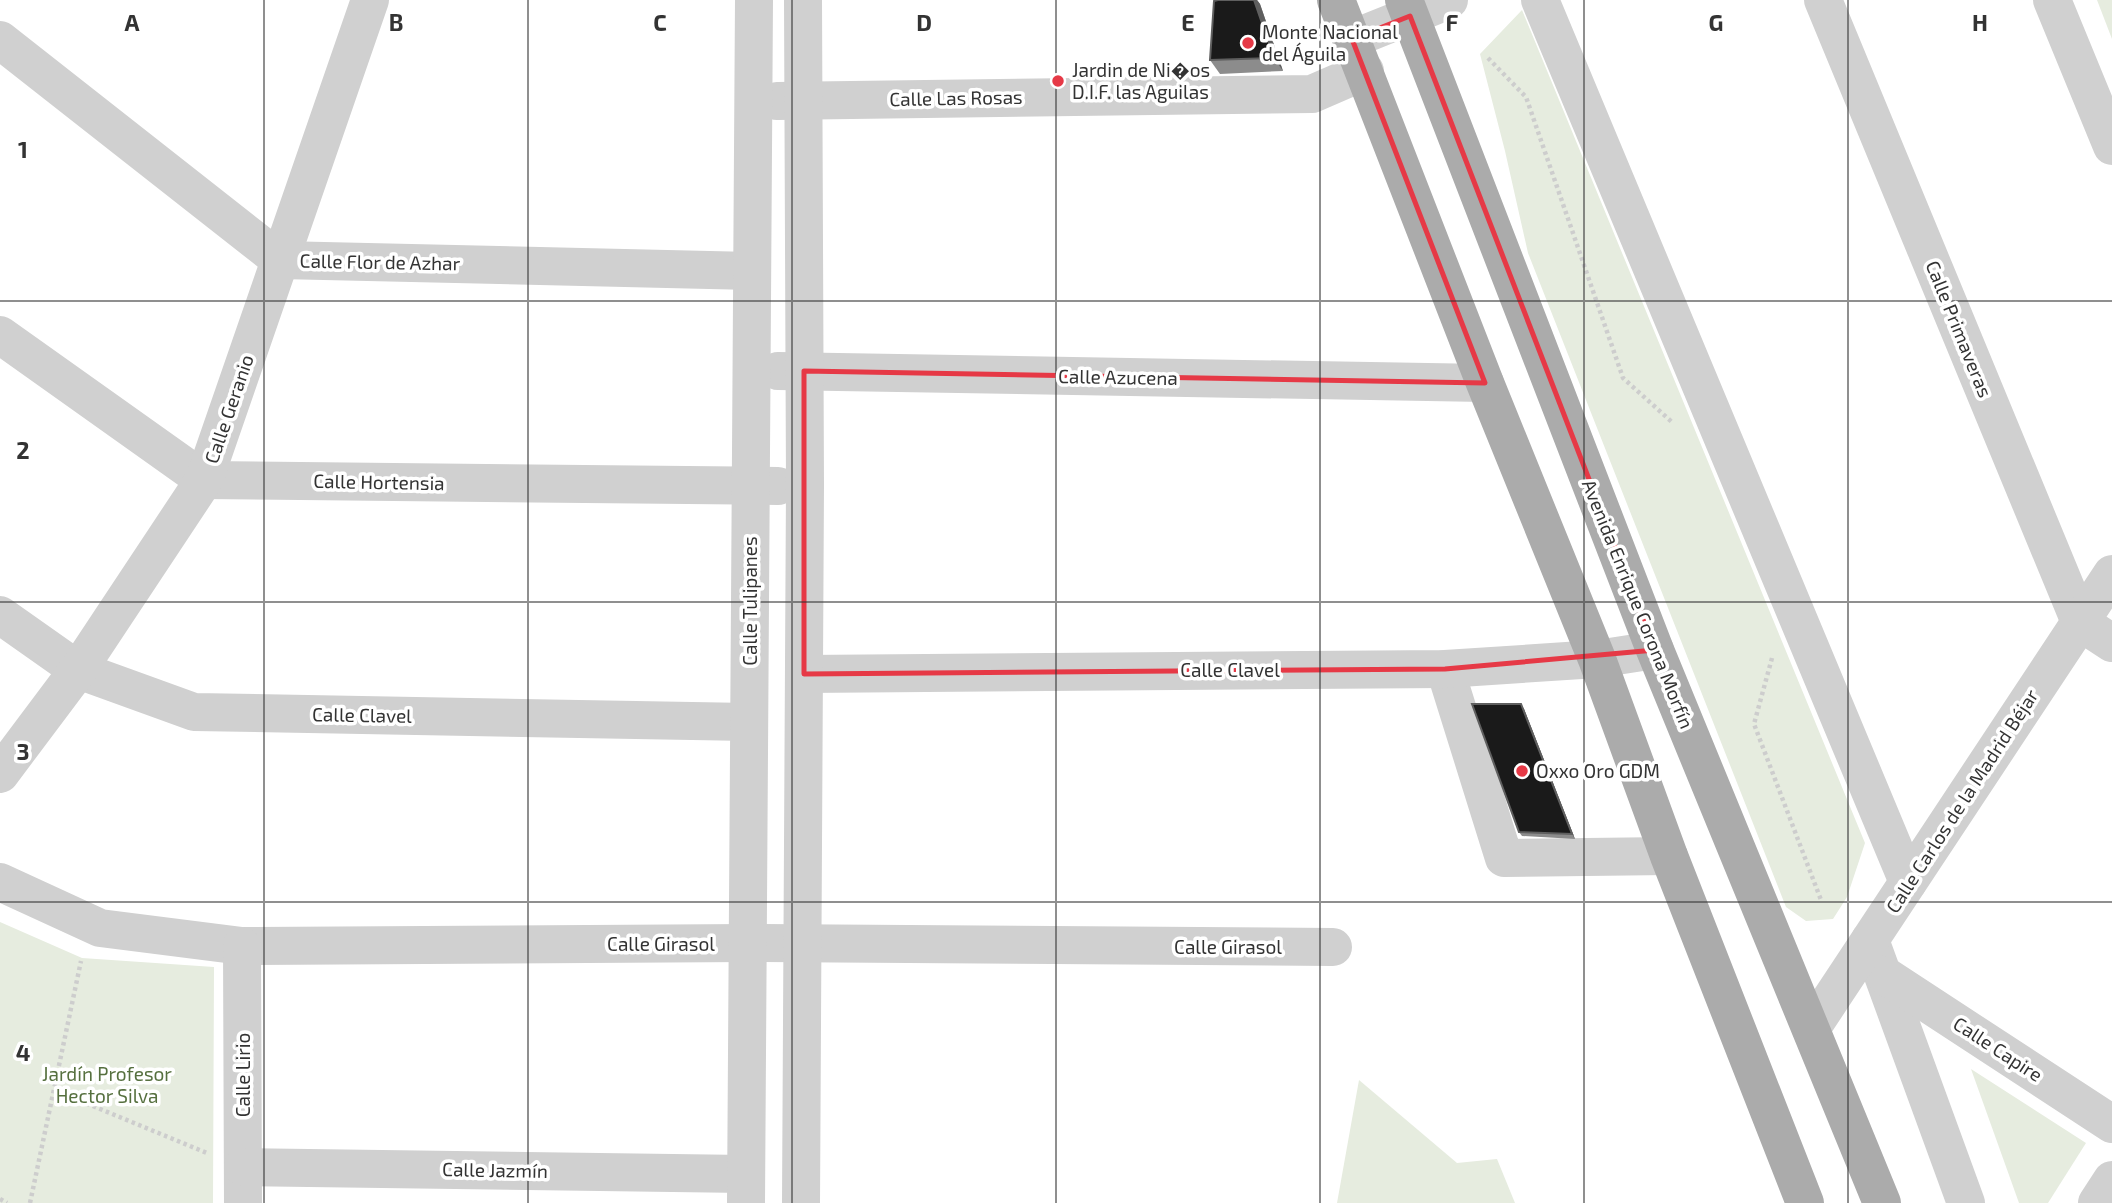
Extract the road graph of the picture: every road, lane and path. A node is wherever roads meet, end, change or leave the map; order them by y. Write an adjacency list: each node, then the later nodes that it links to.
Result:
1 (370, 0): 16 (street, Calle Geranio)
2 (754, 0): 14 (street, Calle Tulipanes)
3 (803, 0): 13 (street)
4 (1336, 0): 11 (main road)
5 (1449, 0): 9 (street, Calle Las Rosas)
6 (1540, 0): 40 (street)
7 (1823, 0): 28 (street, Calle Primaveras)
8 (2052, 0): 15 (street)
9 (1407, 8): 11 (street, Calle Las Rosas); 30 (main road, Avenida Enrique Corona Morfín)
10 (0, 40): 16 (street, Calle Flor de Azhar)
11 (1359, 55): 13 (street, Calle Las Rosas); 21 (main road)
12 (1488, 58): 22 (path)
13 (803, 100): 14 (street, Calle Las Rosas); 20 (street)
14 (753, 102): 17 (street, Calle Tulipanes)
15 (2112, 146)
16 (280, 260): 17 (street, Calle Flor de Azhar); 23 (street, Calle Geranio)
17 (752, 271): 19 (street, Calle Tulipanes)
18 (0, 335): 23 (street)
19 (751, 371): 20 (street, Calle Azucena); 24 (street, Calle Tulipanes)
20 (804, 371): 21 (street, Calle Azucena); 25 (street)
21 (1485, 383): 32 (main road)
22 (1681, 429)
23 (204, 480): 24 (street, Calle Hortensia); 34 (street, Calle Geranio)
24 (751, 485): 25 (street, Calle Hortensia); 36 (street, Calle Tulipanes)
25 (805, 486): 35 (street)
26 (2112, 574): 28 (street, Calle Carlos de la Madrid Béjar)
27 (0, 615): 34 (street, Calle Clavel)
28 (2080, 622): 29 (street); 40 (street, Calle Carlos de la Madrid Béjar)
29 (2112, 643)
30 (1655, 650): 32 (street, Calle Clavel); 49 (main road, Avenida Enrique Corona Morfín)
31 (1773, 656): 41 (path)
32 (1597, 659): 33 (street, Calle Clavel); 38 (main road)
33 (1446, 668): 35 (street, Calle Clavel); 38 (street)
34 (78, 670): 36 (street, Calle Clavel); 37 (street, Calle Geranio)
35 (804, 674): 44 (street)
36 (749, 722): 43 (street, Calle Tulipanes)
37 (0, 774)
38 (1669, 856): 59 (main road)
39 (0, 882): 45 (street, Calle Girasol)
40 (1908, 882): 42 (street, Calle Carlos de la Madrid Béjar)
41 (1821, 900)
42 (1870, 940): 48 (street); 49 (street, Calle Carlos de la Madrid Béjar)
43 (748, 943): 44 (street, Calle Girasol); 45 (street, Calle Girasol); 54 (street, Calle Tulipanes)
44 (802, 943): 46 (street, Calle Girasol); 58 (street)
45 (242, 947): 53 (street, Calle Lirio)
46 (1333, 947)
47 (82, 958): 50 (path)
48 (1884, 975): 51 (street, Calle Capire); 61 (street)
49 (1811, 1029): 60 (main road, Avenida Enrique Corona Morfín)
50 (54, 1090): 53 (path); 57 (path)
51 (2112, 1124)
52 (2112, 1180): 62 (street)
53 (243, 1185): 54 (street, Calle Jazmín)
54 (746, 1188)
55 (0, 1199): 56 (path)
56 (7, 1203)
57 (30, 1203)
58 (801, 1203)
59 (1805, 1203)
60 (1882, 1203)
61 (1966, 1203)
62 (2097, 1203)

